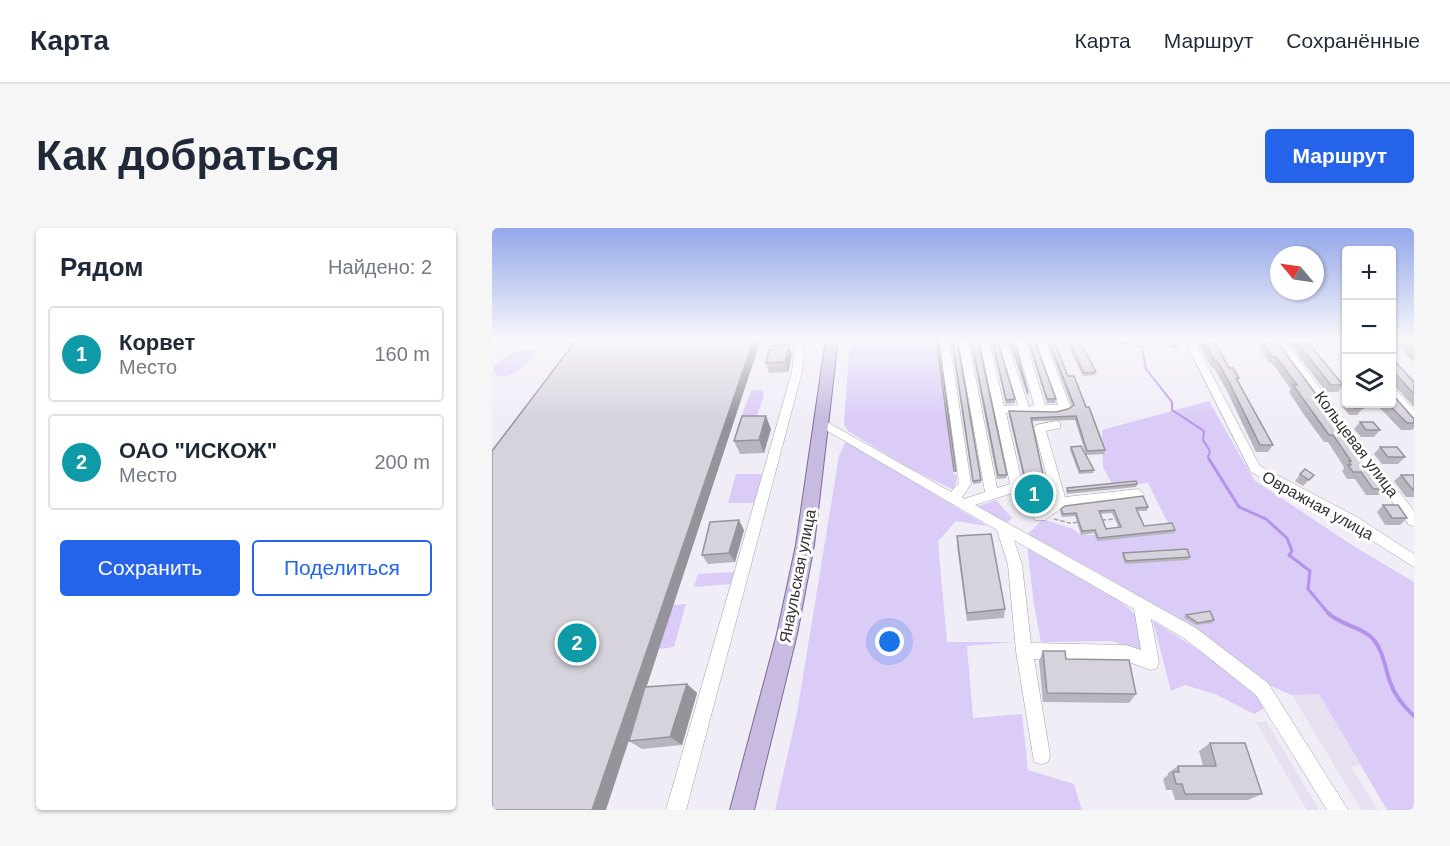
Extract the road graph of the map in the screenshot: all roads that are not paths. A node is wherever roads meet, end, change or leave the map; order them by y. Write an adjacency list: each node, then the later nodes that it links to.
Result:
1 (798, 366): 29 (street)
2 (829, 366): 16 (main road, Янаульская улица)
3 (948, 366): 20 (street)
4 (968, 366): 19 (street)
5 (990, 366): 14 (street)
6 (1011, 366): 12 (street)
7 (1028, 366): 13 (street)
8 (1050, 366): 13 (street)
9 (1202, 366): 25 (street, Овражная улица)
10 (1298, 366): 23 (street, Кольцевая улица)
11 (1396, 397): 15 (street)
12 (1024, 408): 13 (street); 14 (street)
13 (1041, 409)
14 (1000, 410): 19 (street)
15 (1414, 417)
16 (823, 425): 20 (street); 30 (main road, Янаульская улица)
17 (1056, 425): 21 (street)
18 (1138, 494): 21 (street)
19 (992, 495): 20 (street)
20 (958, 501): 24 (street)
21 (1060, 502): 22 (street)
22 (1040, 516)
23 (1414, 521)
24 (1003, 527): 26 (street); 27 (street)
25 (1414, 561)
26 (1141, 606): 27 (street); 31 (street)
27 (1024, 651): 28 (street)
28 (1041, 755)
29 (676, 810)
30 (742, 810)
31 (1338, 810)

